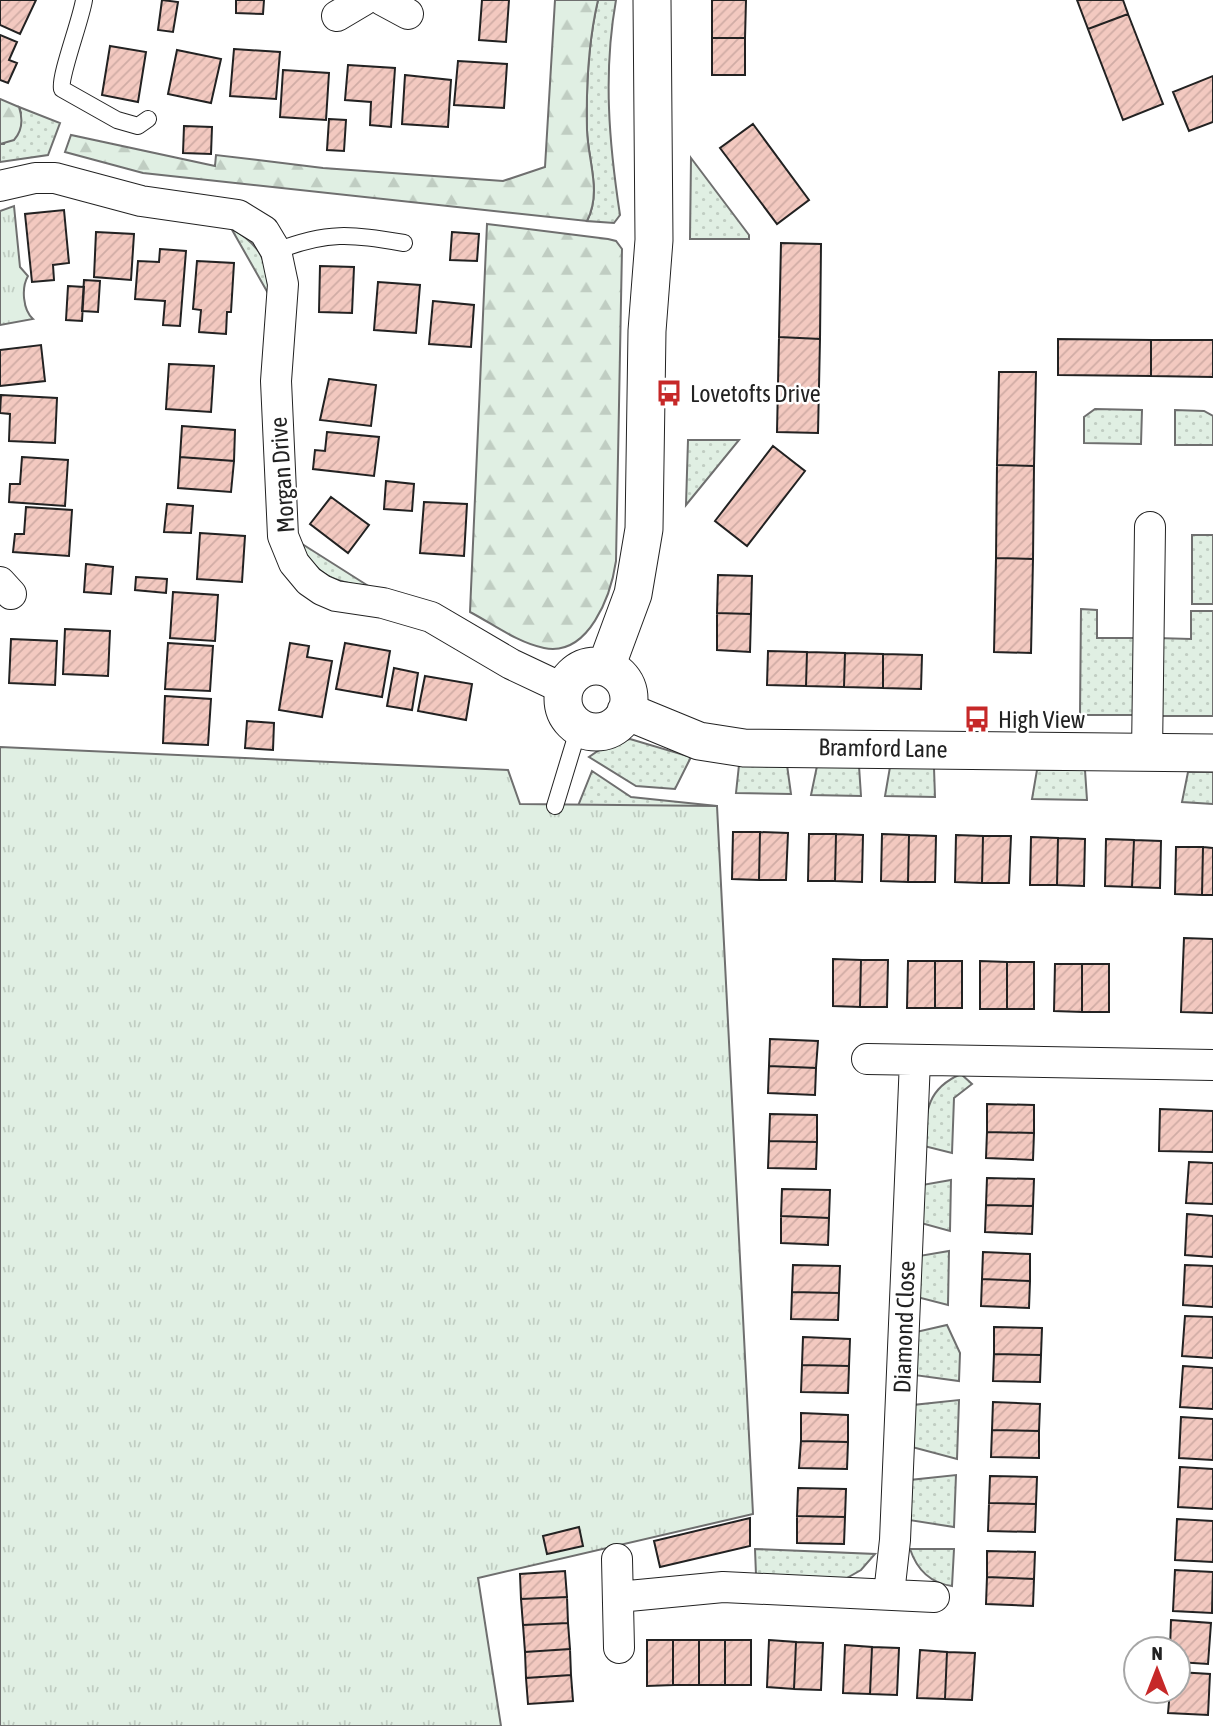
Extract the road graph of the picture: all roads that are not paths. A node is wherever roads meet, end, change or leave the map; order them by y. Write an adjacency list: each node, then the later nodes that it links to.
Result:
1 (84, 0): 5 (lane)
2 (364, 0): 4 (street)
3 (653, 0): 10 (street)
4 (337, 16)
5 (148, 119)
6 (0, 186): 8 (street, Morgan Drive)
7 (404, 243): 8 (lane)
8 (276, 251): 11 (street, Morgan Drive)
9 (1150, 527): 14 (street)
10 (606, 667): 11 (street); 12 (street)
11 (564, 689): 13 (street)
12 (626, 711): 13 (street); 14 (street, Bramford Lane)
13 (579, 727): 16 (lane)
14 (1147, 752): 15 (street, Bramford Lane)
15 (1213, 753)
16 (555, 806)
17 (867, 1059): 18 (street)
18 (915, 1060): 19 (street); 21 (street, Diamond Close)
19 (1213, 1065)
20 (617, 1559): 22 (street)
21 (889, 1594): 22 (street); 23 (street)
22 (618, 1597): 24 (street)
23 (934, 1597)
24 (619, 1648)

